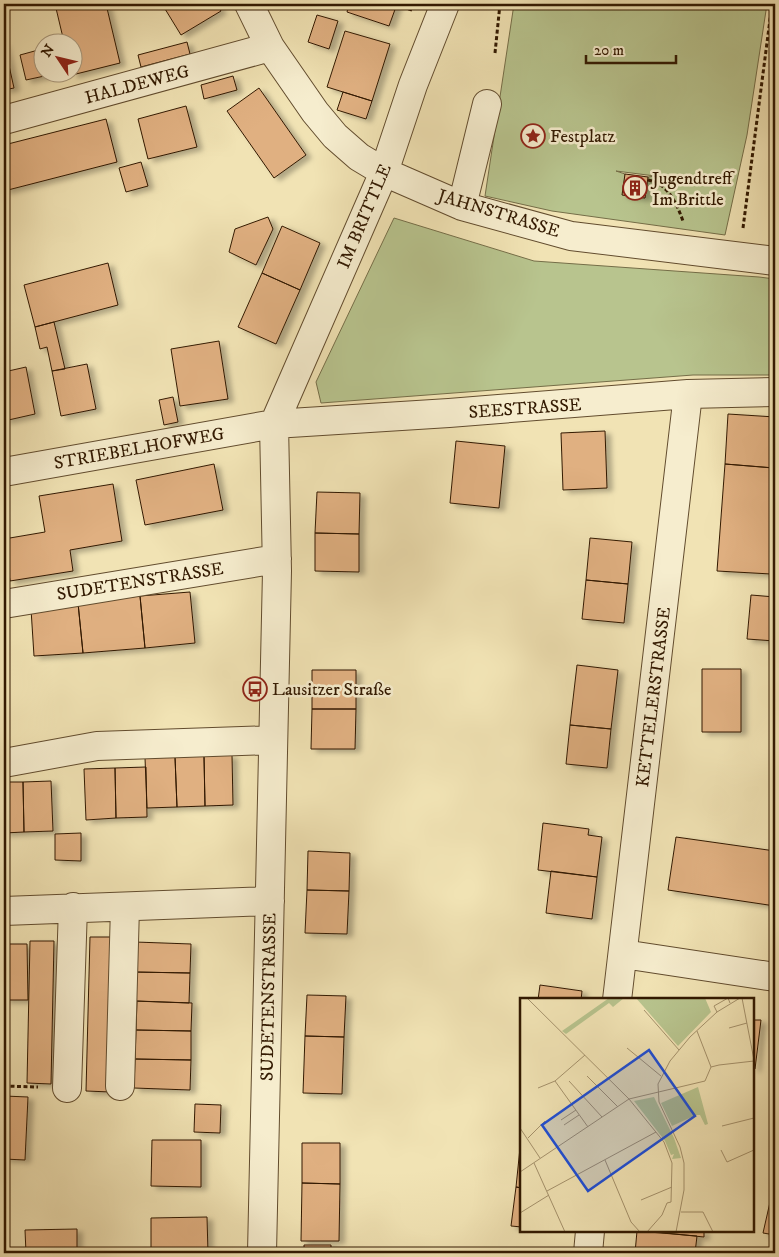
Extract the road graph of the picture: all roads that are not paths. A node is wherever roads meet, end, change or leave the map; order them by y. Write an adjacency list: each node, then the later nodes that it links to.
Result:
1 (249, 4): 3 (street, JAHNSTRASSE)
2 (445, 4): 6 (street, IM BRITTLE)
3 (270, 47): 5 (street, HALDEWEG); 6 (street, JAHNSTRASSE)
4 (487, 104): 7 (street)
5 (4, 120)
6 (384, 172): 7 (street, JAHNSTRASSE); 11 (street, IM BRITTLE)
7 (462, 206): 8 (street, JAHNSTRASSE)
8 (775, 261)
9 (775, 392): 10 (street, SEESTRASSE)
10 (688, 394): 11 (street, SEESTRASSE); 21 (street, KETTELERSTRASSE)
11 (274, 424): 12 (street, STRIEBELHOFWEG); 13 (street, SUDETENSTRASSE)
12 (4, 472)
13 (277, 559): 14 (street, SUDETENSTRASSE); 15 (street, SUDETENSTRASSE)
14 (4, 604)
15 (273, 740): 16 (street); 17 (street, SUDETENSTRASSE)
16 (4, 763)
17 (270, 901): 19 (street); 27 (street, SUDETENSTRASSE)
18 (73, 907): 19 (street); 20 (street); 25 (street)
19 (125, 907): 24 (street)
20 (4, 911)
21 (623, 954): 22 (street); 23 (street, KETTELERSTRASSE)
22 (775, 977)
23 (617, 998)
24 (120, 1086)
25 (67, 1088)
26 (590, 1232): 28 (street)
27 (262, 1253)
28 (588, 1253)

